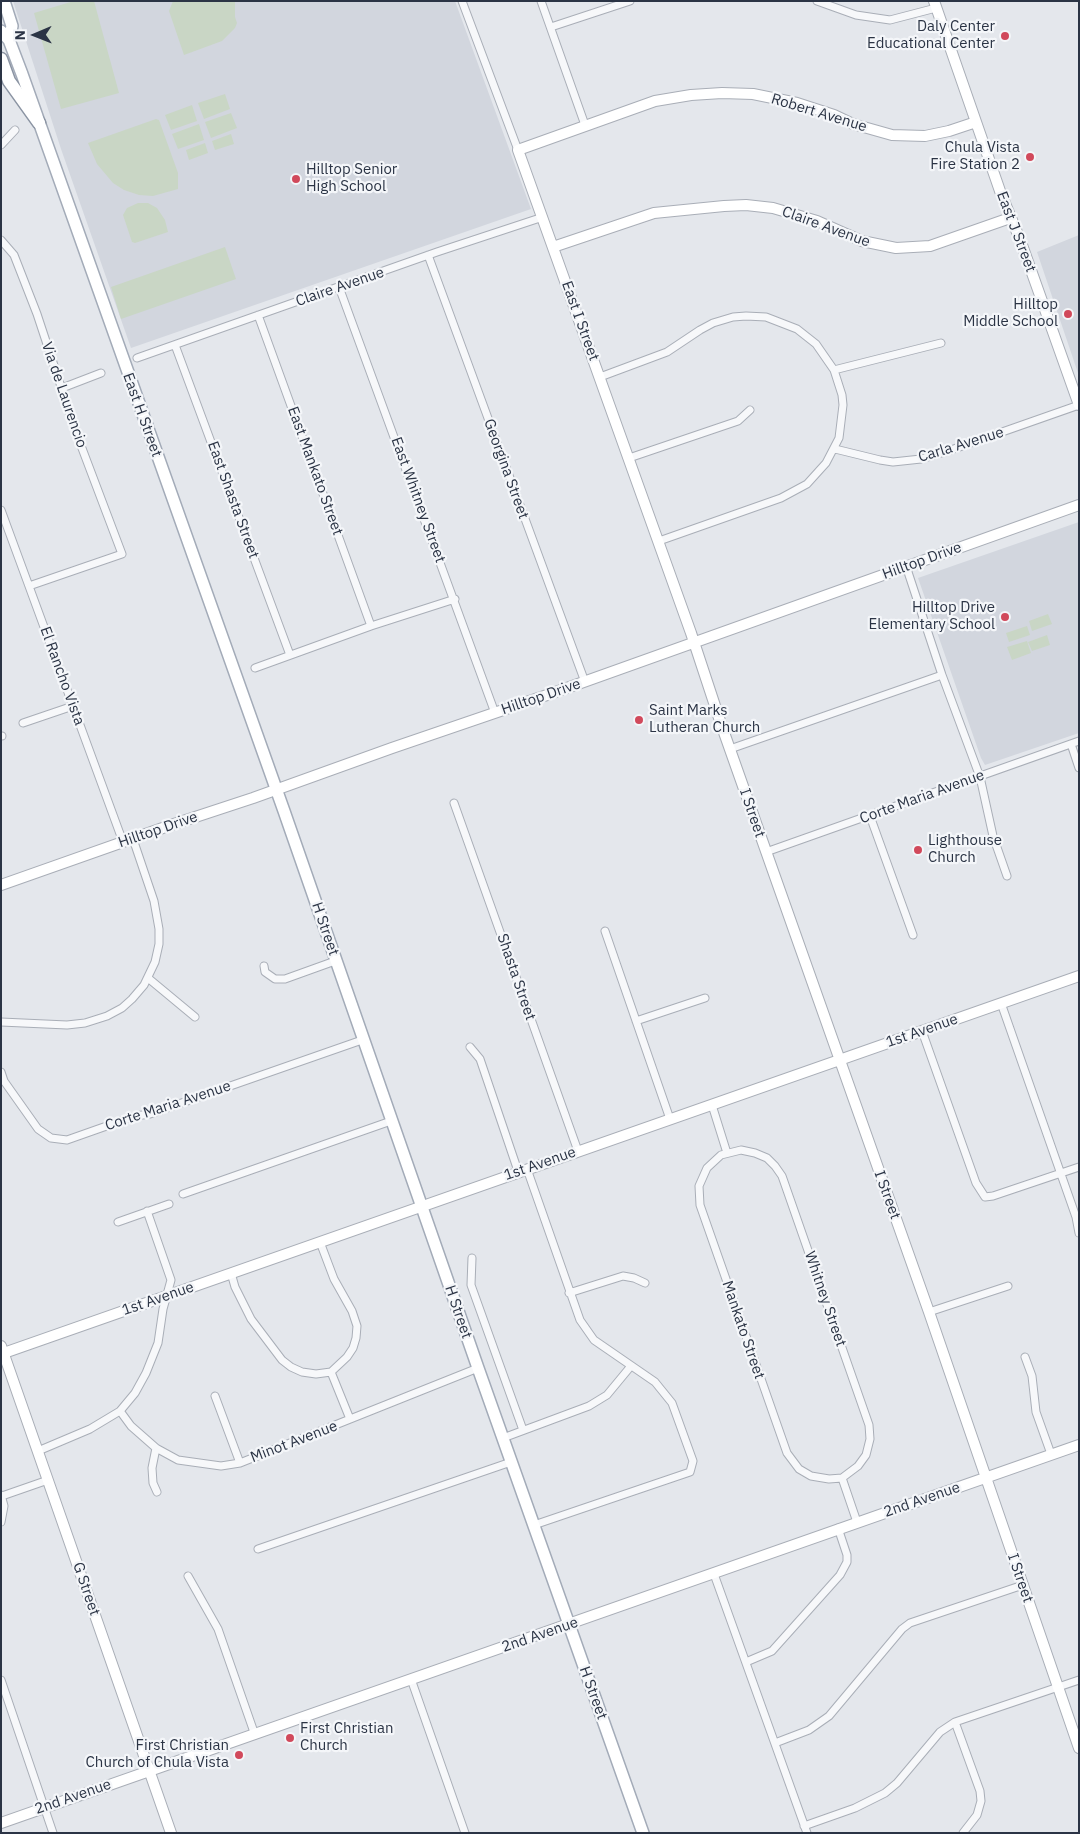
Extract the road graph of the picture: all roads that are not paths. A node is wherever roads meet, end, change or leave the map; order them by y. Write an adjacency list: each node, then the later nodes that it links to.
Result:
1 (4, 1): 9 (main road, East H Street)
2 (462, 1): 16 (street, East I Street)
3 (541, 1): 7 (street)
4 (630, 1): 7 (street)
5 (817, 1): 6 (street)
6 (935, 5): 11 (street, East J Street)
7 (551, 27): 13 (street)
8 (1, 31): 9 (main road, East H Street)
9 (9, 40): 12 (main road, East H Street)
10 (1, 59): 12 (highway)
11 (976, 122): 13 (street, Robert Avenue); 18 (street, East J Street)
12 (39, 123): 55 (main road, East H Street)
13 (585, 125): 16 (street, Robert Avenue)
14 (15, 130): 15 (street)
15 (1, 146)
16 (518, 150): 17 (street, East I Street)
17 (543, 217): 20 (street, East I Street); 21 (street, Claire Avenue)
18 (1010, 218): 20 (street, Claire Avenue); 31 (street, East J Street)
19 (1, 240): 30 (street, Via de Laurencio)
20 (553, 247): 29 (street, East I Street)
21 (428, 255): 22 (street, Claire Avenue); 46 (street, Georgina Street)
22 (339, 287): 23 (street, Claire Avenue); 40 (street, East Whitney Street)
23 (258, 316): 25 (street, Claire Avenue); 41 (street, East Mankato Street)
24 (941, 343): 27 (street)
25 (176, 345): 26 (street, Claire Avenue); 43 (street, East Shasta Street)
26 (137, 358)
27 (834, 370): 29 (street); 33 (street)
28 (101, 373): 30 (street)
29 (600, 377): 34 (street, East I Street)
30 (62, 388): 39 (street, Via de Laurencio)
31 (1079, 405): 33 (street, Carla Avenue)
32 (750, 410): 34 (street)
33 (835, 449): 37 (street)
34 (629, 458): 37 (street, East I Street)
35 (1079, 505): 38 (street, Hilltop Drive)
36 (1, 510): 39 (street, El Rancho Vista)
37 (659, 541): 42 (street, East I Street)
38 (906, 566): 42 (street, Hilltop Drive); 45 (street)
39 (29, 586): 47 (street, El Rancho Vista)
40 (454, 599): 41 (street); 48 (street, East Whitney Street)
41 (371, 626): 43 (street)
42 (694, 642): 46 (street, Hilltop Drive); 52 (street, I Street)
43 (290, 655): 44 (street)
44 (255, 668)
45 (942, 675): 52 (street); 54 (street)
46 (584, 682): 48 (street, Hilltop Drive)
47 (73, 706): 49 (street); 58 (street, El Rancho Vista)
48 (495, 713): 55 (street, Hilltop Drive)
49 (23, 723)
50 (1079, 741): 51 (street, Corte Maria Avenue)
51 (1070, 744): 53 (street); 54 (street, Corte Maria Avenue)
52 (730, 749): 59 (street, I Street)
53 (1079, 768)
54 (980, 778): 57 (street, Corte Maria Avenue); 60 (street)
55 (276, 790): 58 (street, Hilltop Drive); 64 (main road, H Street)
56 (454, 802): 81 (street, Shasta Street)
57 (870, 816): 59 (street, Corte Maria Avenue); 63 (street)
58 (128, 840): 61 (street, Hilltop Drive); 67 (street, El Rancho Vista)
59 (766, 852): 76 (street, I Street)
60 (1007, 876)
61 (1, 885)
62 (605, 931): 71 (street)
63 (912, 935)
64 (336, 961): 65 (street); 74 (main road, H Street)
65 (264, 966)
66 (1079, 976): 69 (street, 1st Avenue)
67 (148, 978): 70 (street); 72 (street, El Rancho Vista)
68 (705, 998): 71 (street)
69 (1001, 1003): 73 (street, 1st Avenue); 85 (street)
70 (194, 1016)
71 (636, 1021): 79 (street)
72 (1, 1022)
73 (922, 1031): 76 (street, 1st Avenue); 85 (street)
74 (362, 1040): 77 (street, Corte Maria Avenue); 80 (main road, H Street)
75 (470, 1047): 84 (street)
76 (839, 1060): 78 (street, 1st Avenue); 99 (street, I Street)
77 (1, 1072)
78 (712, 1105): 79 (street, 1st Avenue); 82 (street)
79 (670, 1119): 81 (street, 1st Avenue)
80 (391, 1121): 86 (street); 88 (main road, H Street)
81 (578, 1151): 84 (street, 1st Avenue)
82 (727, 1153): 116 (street, Whitney Street); 116 (street, Mankato Street)
83 (1079, 1167): 85 (street)
84 (523, 1170): 88 (street, 1st Avenue); 97 (street)
85 (1060, 1173): 91 (street)
86 (183, 1194)
87 (169, 1204): 89 (street)
88 (421, 1206): 92 (street, 1st Avenue); 103 (main road, H Street)
89 (147, 1211): 90 (street); 98 (street)
90 (118, 1222)
91 (1079, 1233)
92 (320, 1242): 94 (street, 1st Avenue); 104 (street)
93 (472, 1258): 108 (street)
94 (230, 1273): 98 (street, 1st Avenue); 104 (street)
95 (645, 1283): 97 (street)
96 (1008, 1286): 99 (street)
97 (569, 1293): 102 (street)
98 (167, 1296): 100 (street, 1st Avenue); 106 (street)
99 (929, 1312): 117 (street, I Street)
100 (2, 1351): 112 (street, G Street)
101 (1025, 1357): 113 (street)
102 (631, 1366): 108 (street); 123 (street)
103 (478, 1368): 107 (street, Minot Avenue); 109 (main road, H Street)
104 (331, 1372): 107 (street)
105 (215, 1396): 115 (street)
106 (120, 1411): 111 (street, Minot Avenue); 112 (street)
107 (350, 1419): 115 (street, Minot Avenue)
108 (523, 1430): 109 (street)
109 (503, 1438): 114 (main road, H Street)
110 (1079, 1445): 113 (street, 2nd Avenue)
111 (156, 1448): 115 (street, Minot Avenue); 119 (street)
112 (38, 1451): 118 (street, G Street)
113 (1051, 1454): 117 (street, 2nd Avenue)
114 (511, 1462): 123 (main road, H Street); 125 (street)
115 (240, 1463)
116 (842, 1478): 122 (street)
117 (985, 1478): 122 (street, 2nd Avenue); 128 (street, I Street)
118 (48, 1480): 120 (street); 139 (street, G Street)
119 (157, 1492)
120 (2, 1495): 121 (street)
121 (1, 1522)
122 (858, 1522): 124 (street, 2nd Avenue)
123 (534, 1525): 129 (main road, H Street)
124 (838, 1528): 126 (street, 2nd Avenue); 130 (street)
125 (258, 1549)
126 (714, 1574): 129 (street, 2nd Avenue); 130 (street)
127 (188, 1576): 136 (street)
128 (1022, 1585): 134 (street, I Street); 137 (street)
129 (568, 1625): 131 (street, 2nd Avenue); 146 (main road, H Street)
130 (746, 1662): 137 (street)
131 (411, 1679): 136 (street, 2nd Avenue); 145 (street)
132 (1, 1680): 140 (street)
133 (1079, 1680): 134 (street)
134 (1057, 1687): 135 (street); 138 (street, I Street)
135 (955, 1722): 142 (street); 147 (street)
136 (255, 1735): 139 (street, 2nd Avenue)
137 (775, 1742): 142 (street)
138 (1079, 1748)
139 (149, 1772): 140 (street, 2nd Avenue); 144 (street, G Street)
140 (44, 1807): 141 (street, 2nd Avenue); 143 (street)
141 (1, 1823)
142 (806, 1829)
143 (54, 1833)
144 (171, 1833)
145 (465, 1833)
146 (643, 1833)
147 (963, 1833)

